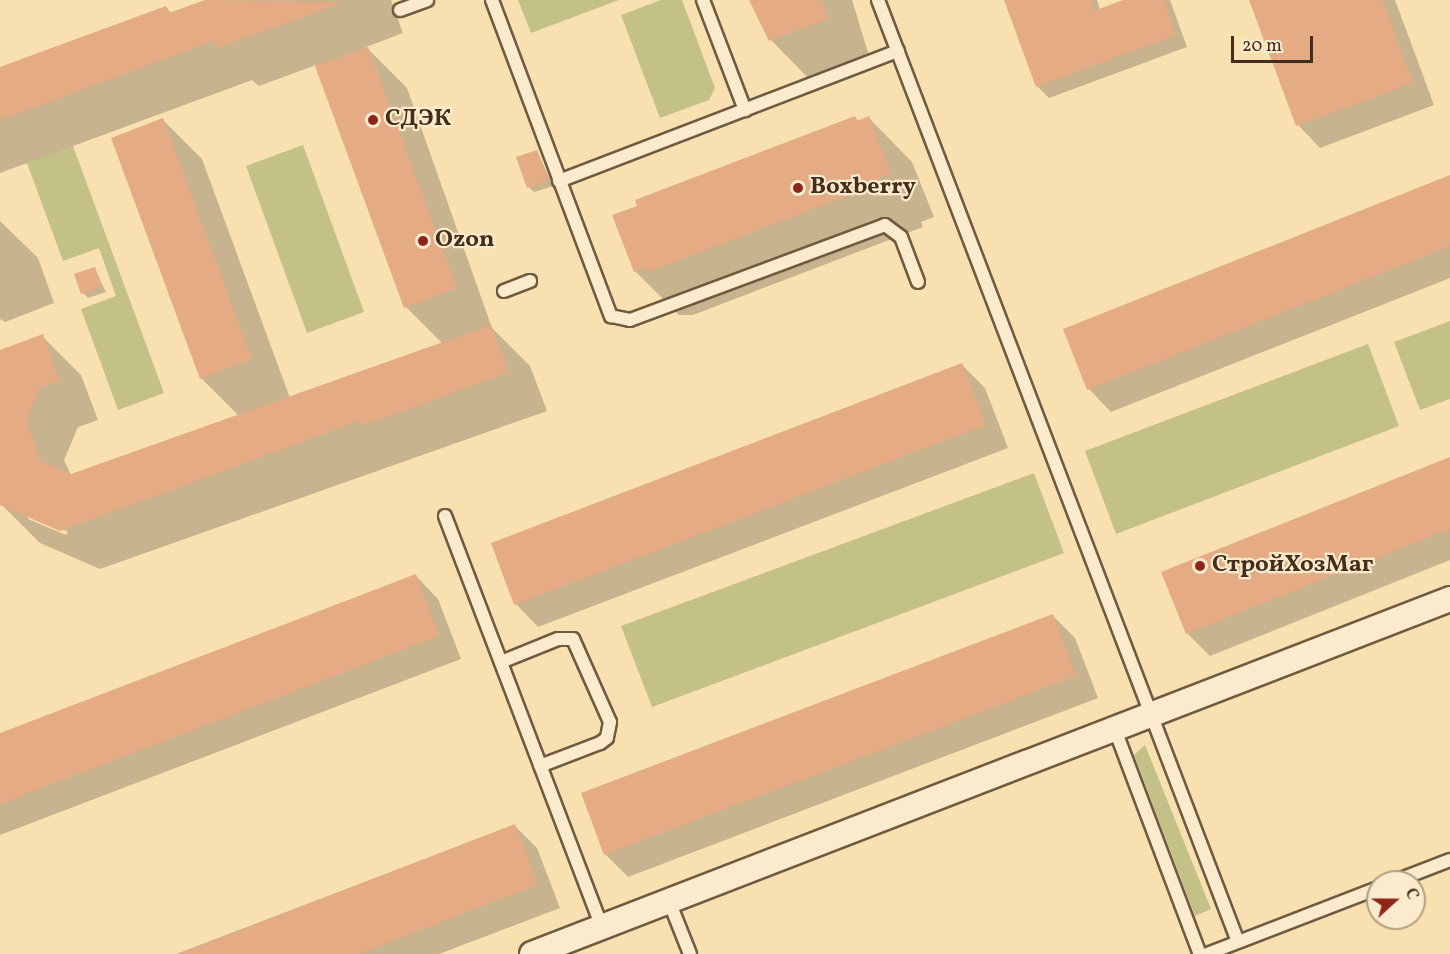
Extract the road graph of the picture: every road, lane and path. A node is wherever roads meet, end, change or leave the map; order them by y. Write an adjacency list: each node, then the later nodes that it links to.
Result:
1 (427, 0): 5 (lane)
2 (492, 0): 8 (lane)
3 (703, 0): 7 (lane)
4 (878, 0): 6 (lane)
5 (400, 10)
6 (898, 51): 7 (lane); 15 (lane)
7 (745, 110): 8 (lane)
8 (559, 181): 10 (lane)
9 (530, 281): 11 (lane)
10 (918, 282)
11 (504, 291)
12 (445, 516): 14 (lane)
13 (1450, 599): 15 (street)
14 (501, 662): 17 (lane); 17 (lane)
15 (1152, 712): 16 (street); 23 (lane)
16 (1114, 727): 21 (street); 26 (lane)
17 (540, 766): 22 (lane)
18 (1450, 860): 19 (lane)
19 (1424, 870)
20 (1366, 893): 23 (lane)
21 (669, 901): 22 (street); 25 (lane)
22 (602, 927): 24 (street)
23 (1238, 942): 27 (lane)
24 (532, 954)
25 (690, 954)
26 (1200, 954)
27 (1207, 954)

